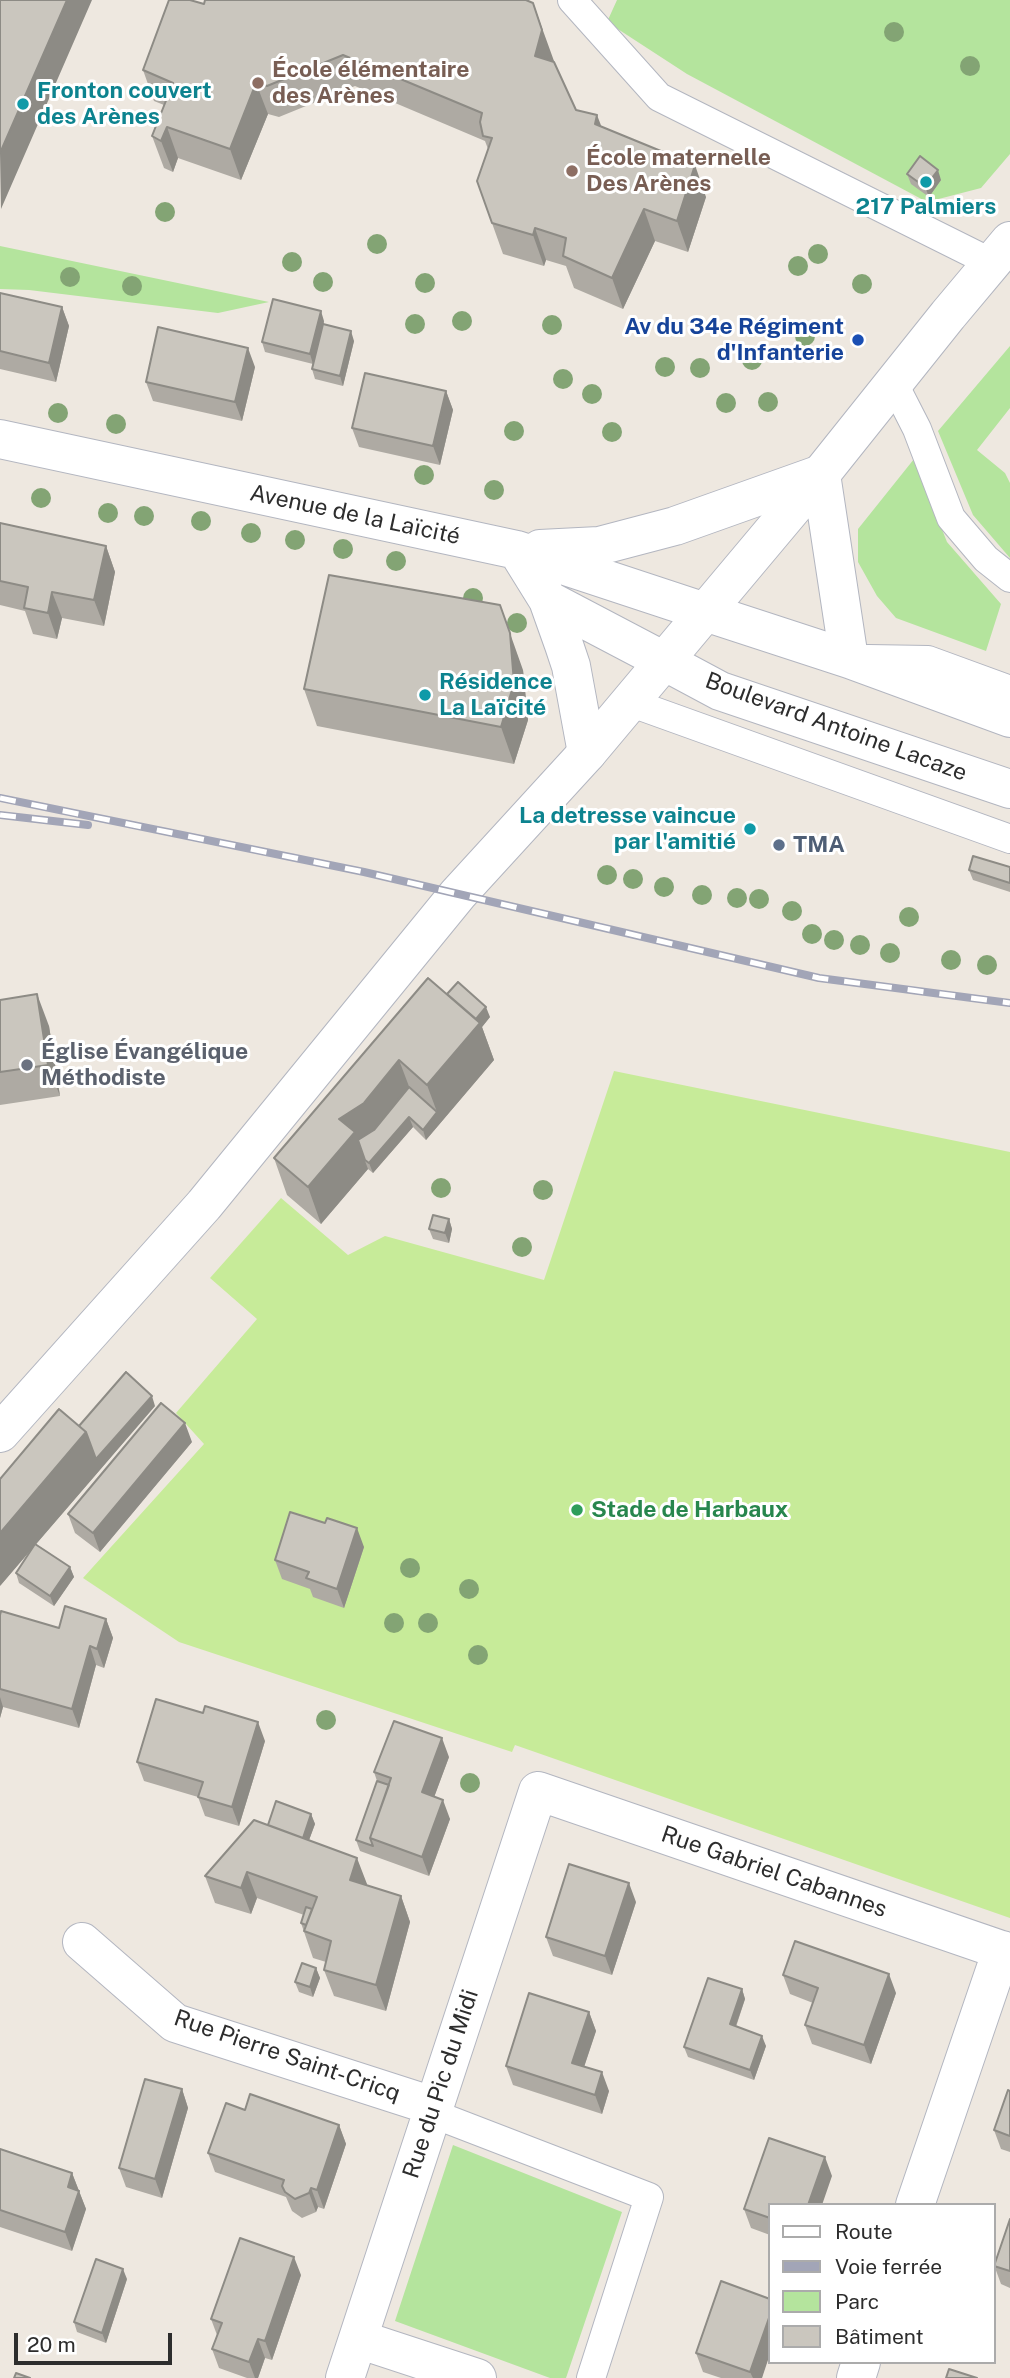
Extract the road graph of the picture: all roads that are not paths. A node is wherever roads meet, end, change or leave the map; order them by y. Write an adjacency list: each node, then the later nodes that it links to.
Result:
1 (572, 0): 2 (lane)
2 (1001, 252): 3 (street)
3 (894, 384): 5 (street); 7 (lane)
4 (0, 439): 6 (street, Avenue de la Laïcité)
5 (821, 474): 6 (street); 9 (street); 10 (street)
6 (517, 550): 8 (street); 9 (street, Avenue de la Laïcité)
7 (1010, 578)
8 (548, 600): 11 (street, Boulevard Antoine Lacaze); 15 (street)
9 (705, 611): 10 (street); 11 (street)
10 (849, 659): 12 (lane); 14 (street)
11 (664, 661): 13 (street); 16 (street, Boulevard Antoine Lacaze)
12 (1010, 690)
13 (629, 702): 15 (street); 17 (lane)
14 (1010, 718)
15 (587, 753): 18 (street)
16 (1010, 789)
17 (1010, 839)
18 (0, 1433)
19 (538, 1791): 21 (street, Rue Gabriel Cabannes); 22 (street, Rue du Pic du Midi)
20 (82, 1942): 22 (street, Rue Pierre Saint-Cricq)
21 (1006, 1952): 23 (street)
22 (432, 2110): 24 (street, Rue du Pic du Midi); 27 (lane)
23 (916, 2203)
24 (358, 2339): 25 (street, Rue du Pic du Midi); 26 (street)
25 (345, 2378)
26 (477, 2378)
27 (592, 2378)

